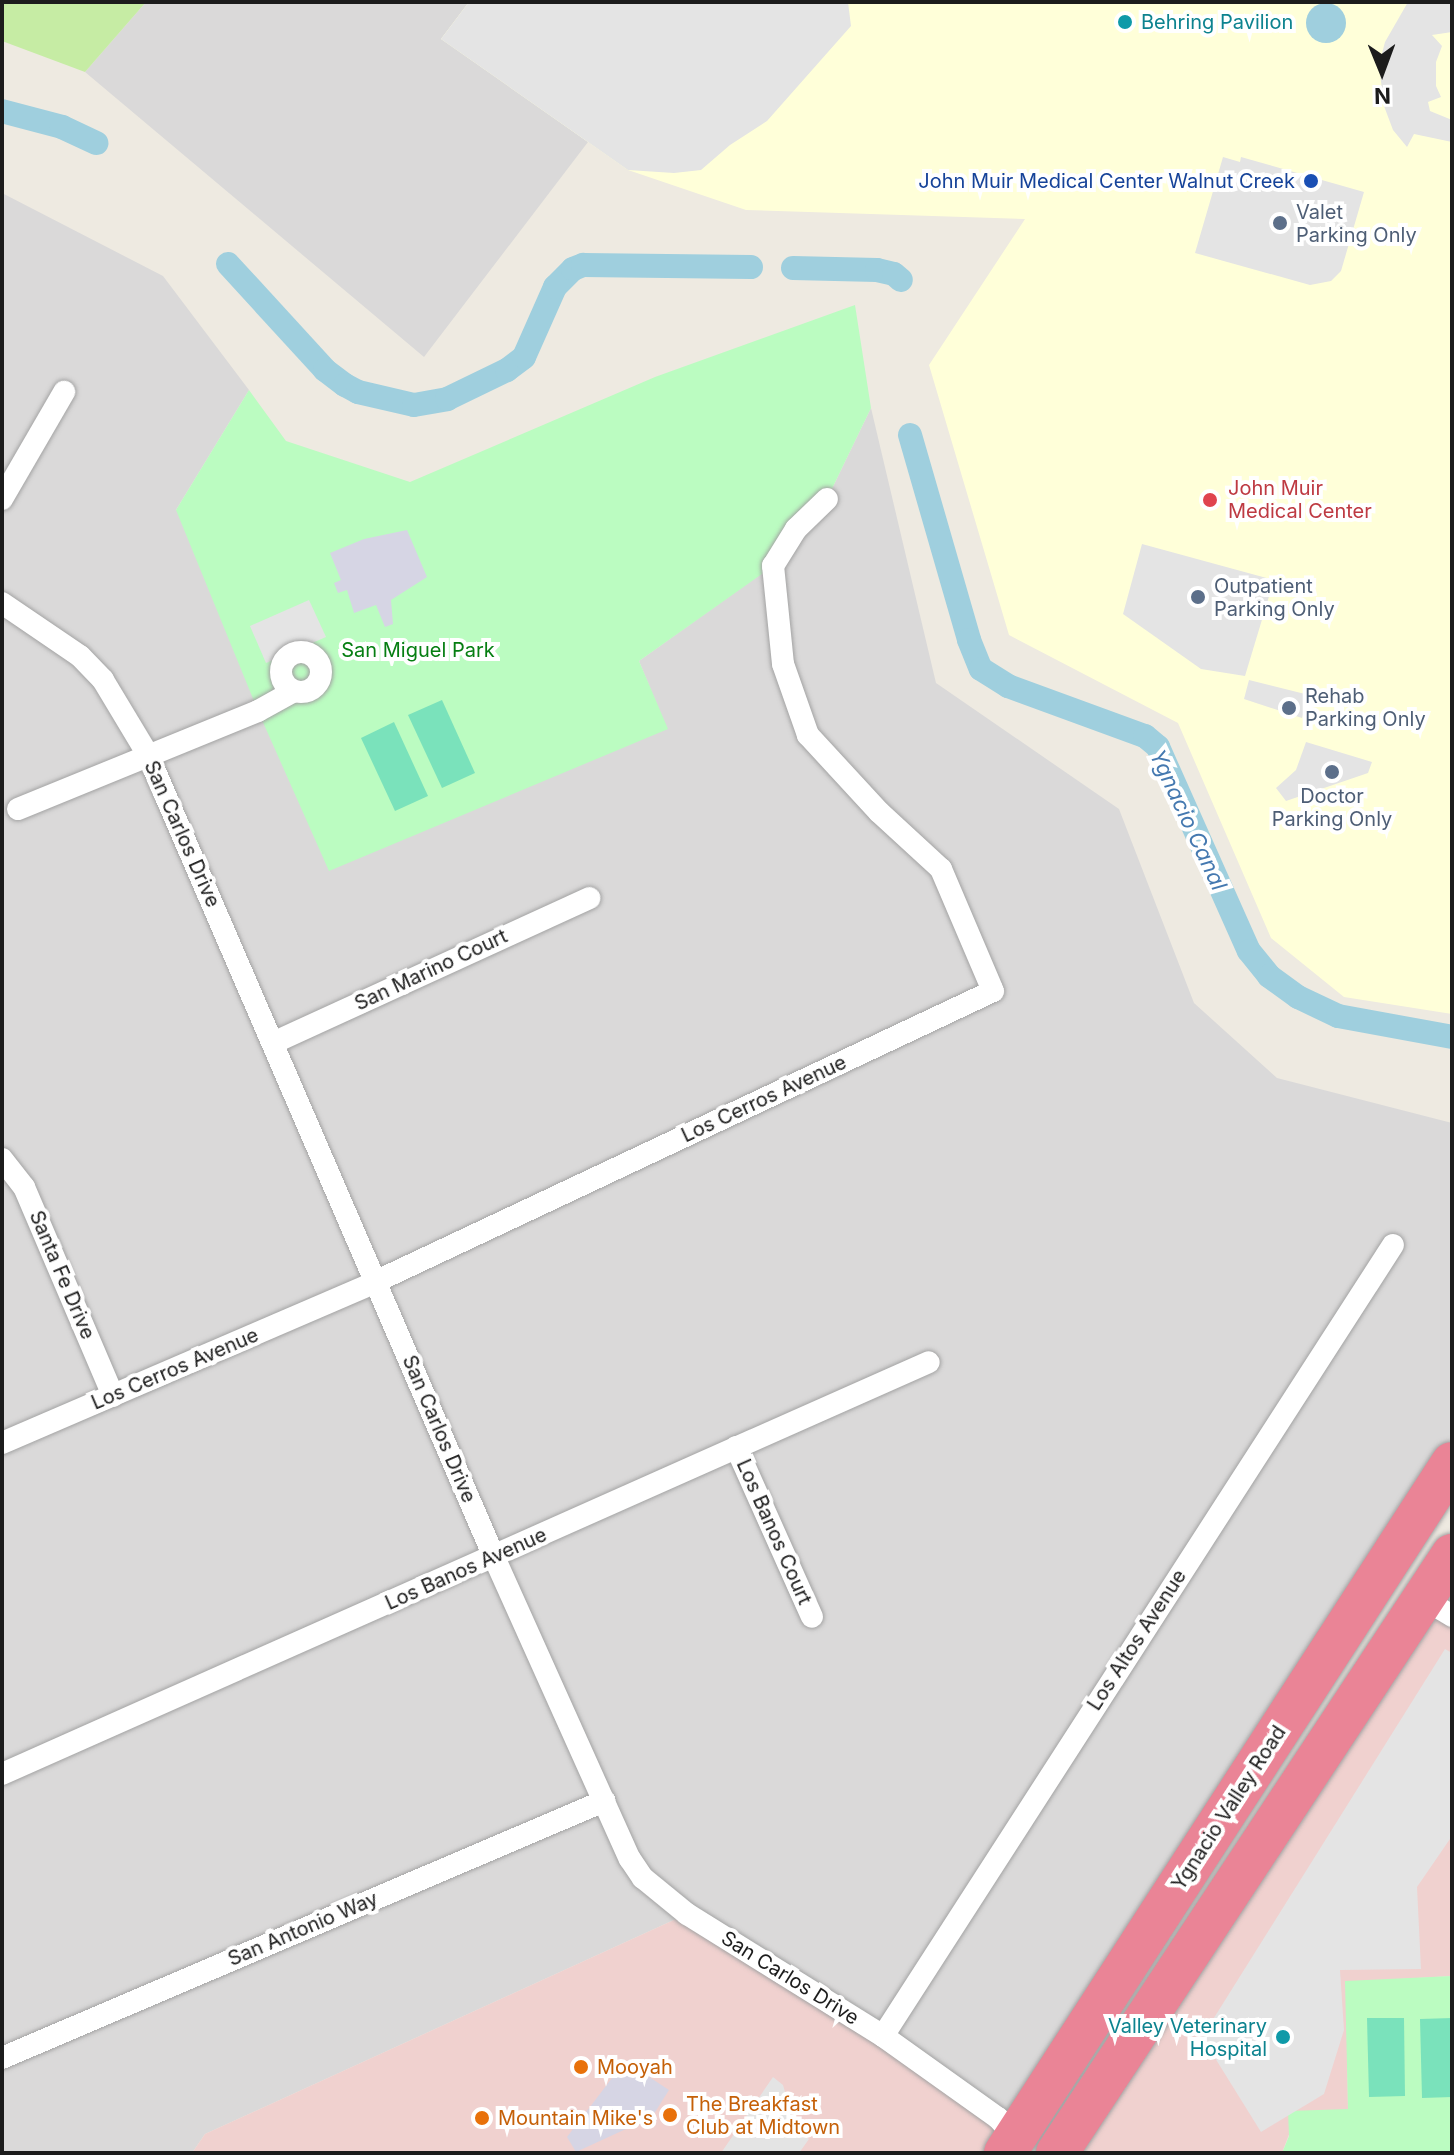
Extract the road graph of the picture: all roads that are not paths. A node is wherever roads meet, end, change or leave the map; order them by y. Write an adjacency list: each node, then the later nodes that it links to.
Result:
1 (64, 392): 2 (street)
2 (2, 499)
3 (827, 499): 12 (street, Los Cerros Avenue)
4 (2, 603): 6 (street, San Carlos Drive)
5 (294, 691): 6 (street)
6 (148, 755): 7 (street); 9 (street, San Carlos Drive)
7 (18, 809)
8 (589, 898): 9 (street, San Marino Court)
9 (273, 1043): 12 (street, San Carlos Drive)
10 (2, 1159): 14 (street, Santa Fe Drive)
11 (1393, 1245): 24 (street, Los Altos Avenue)
12 (375, 1282): 14 (street, Los Cerros Avenue); 19 (street, San Carlos Drive)
13 (929, 1362): 16 (street, Los Banos Avenue)
14 (113, 1396): 15 (street, Los Cerros Avenue)
15 (2, 1443)
16 (736, 1447): 19 (street, Los Banos Avenue); 21 (street, Los Banos Court)
17 (1452, 1463): 26 (highway, Ygnacio Valley Road)
18 (1452, 1555): 20 (highway)
19 (494, 1557): 22 (street, Los Banos Avenue); 23 (street, San Carlos Drive)
20 (1438, 1608): 27 (highway)
21 (812, 1617)
22 (2, 1774)
23 (604, 1801): 24 (street, San Carlos Drive); 25 (street, San Antonio Way)
24 (883, 2036): 26 (street, San Carlos Drive)
25 (2, 2058)
26 (1011, 2145)
27 (1057, 2153)

